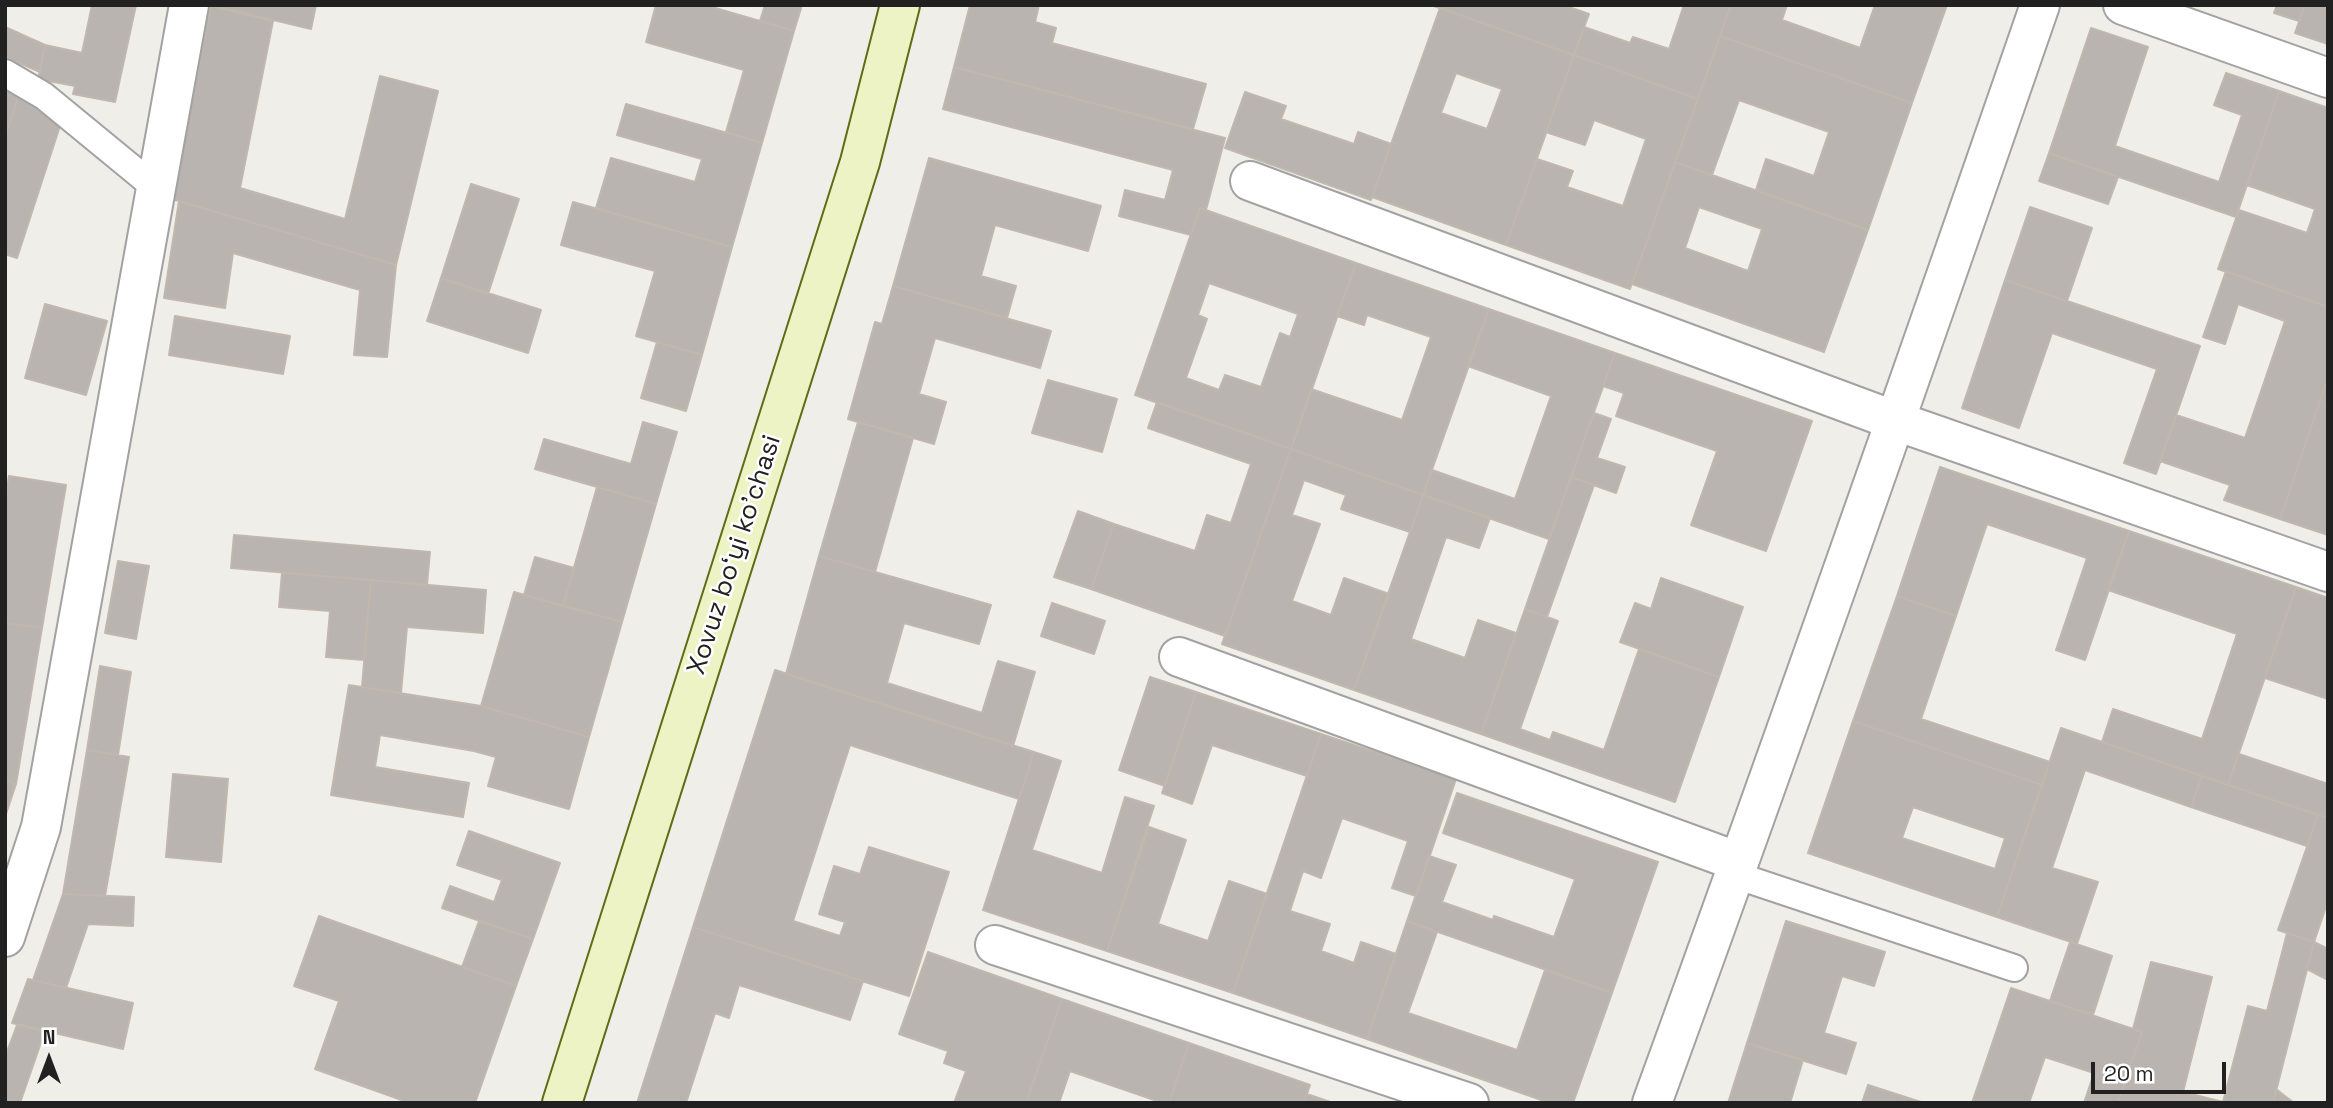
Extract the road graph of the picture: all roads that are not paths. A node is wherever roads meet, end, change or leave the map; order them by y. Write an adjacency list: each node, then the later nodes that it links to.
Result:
1 (189, 5): 8 (street)
2 (900, 5): 16 (main road, Xovuz bo‘yi ko'chasi)
3 (2040, 5): 9 (street)
4 (2123, 5): 6 (street)
5 (5, 73): 8 (lane)
6 (2328, 78)
7 (1250, 181): 9 (street)
8 (156, 188): 13 (street)
9 (1896, 421): 10 (street); 12 (street)
10 (2328, 572)
11 (1179, 657): 12 (street)
12 (1737, 868): 15 (lane); 18 (street)
13 (5, 937)
14 (995, 945): 17 (street)
15 (2014, 968)
16 (562, 1103)
17 (1469, 1103)
18 (1652, 1103)

